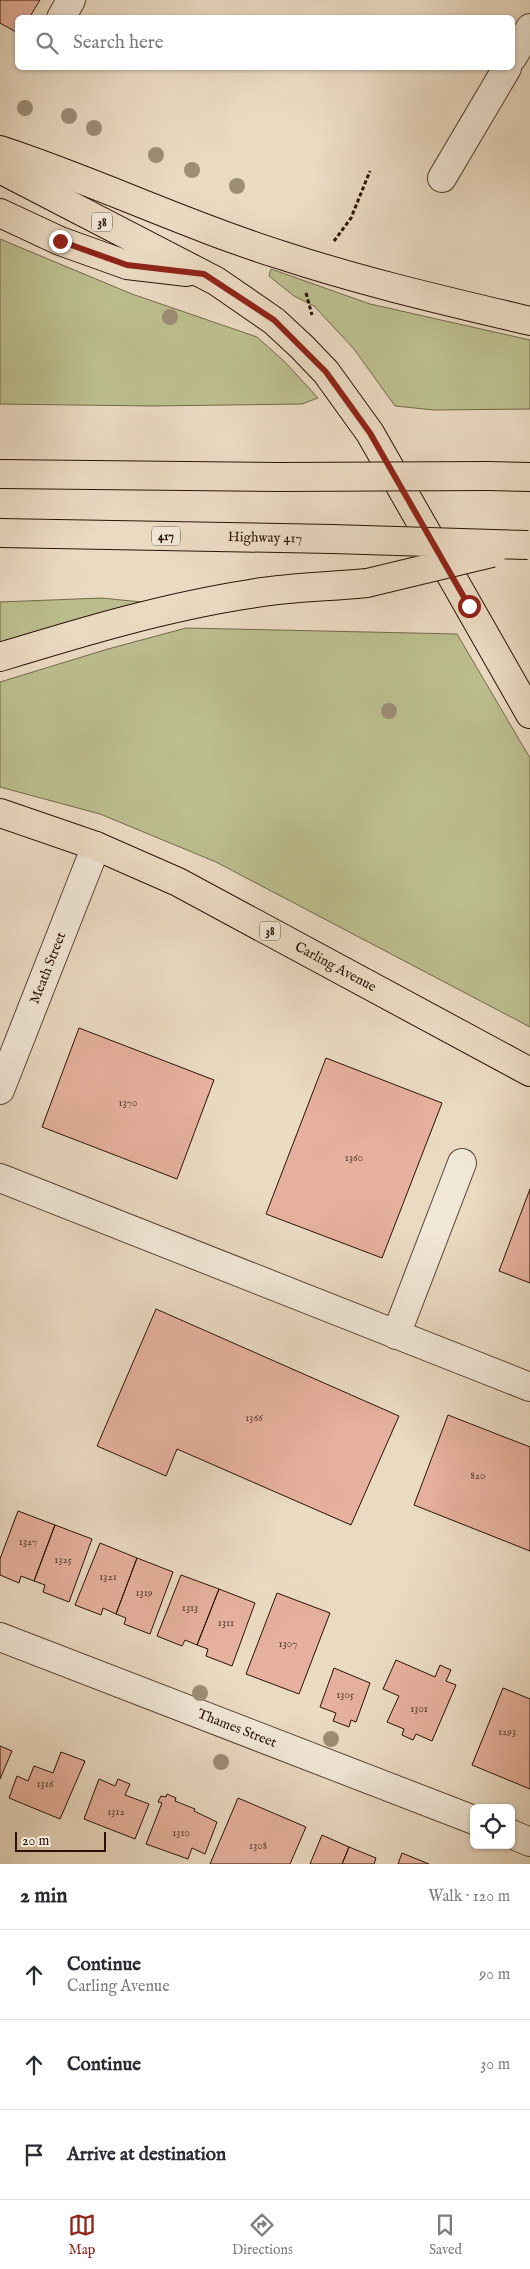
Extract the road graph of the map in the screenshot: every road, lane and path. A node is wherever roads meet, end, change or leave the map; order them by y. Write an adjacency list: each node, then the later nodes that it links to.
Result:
1 (71, 0): 2 (street)
2 (63, 15)
3 (530, 28): 4 (street)
4 (515, 53)
5 (506, 70): 9 (street)
6 (0, 150): 13 (main road)
7 (0, 169): 12 (main road, 38)
8 (370, 171): 11 (path)
9 (442, 178)
10 (0, 213): 12 (main road)
11 (330, 246)
12 (204, 274): 19 (main road, 38)
13 (530, 321)
14 (0, 474): 15 (main road, bridge)
15 (530, 477)
16 (0, 534): 17 (main road, Highway 417 / 417, bridge)
17 (529, 545): 18 (main road, bridge)
18 (0, 657)
19 (530, 714)
20 (0, 813): 21 (main road, Carling Avenue / 38)
21 (96, 846): 22 (main road, Carling Avenue / 38); 23 (street, Meath Street)
22 (530, 1072)
23 (0, 1090)
24 (462, 1163): 26 (street)
25 (0, 1178): 26 (street)
26 (396, 1335): 27 (street)
27 (530, 1387)
28 (0, 1637): 29 (street, Thames Street)
29 (470, 1818)
30 (515, 1836): 31 (street)
31 (530, 1842)

